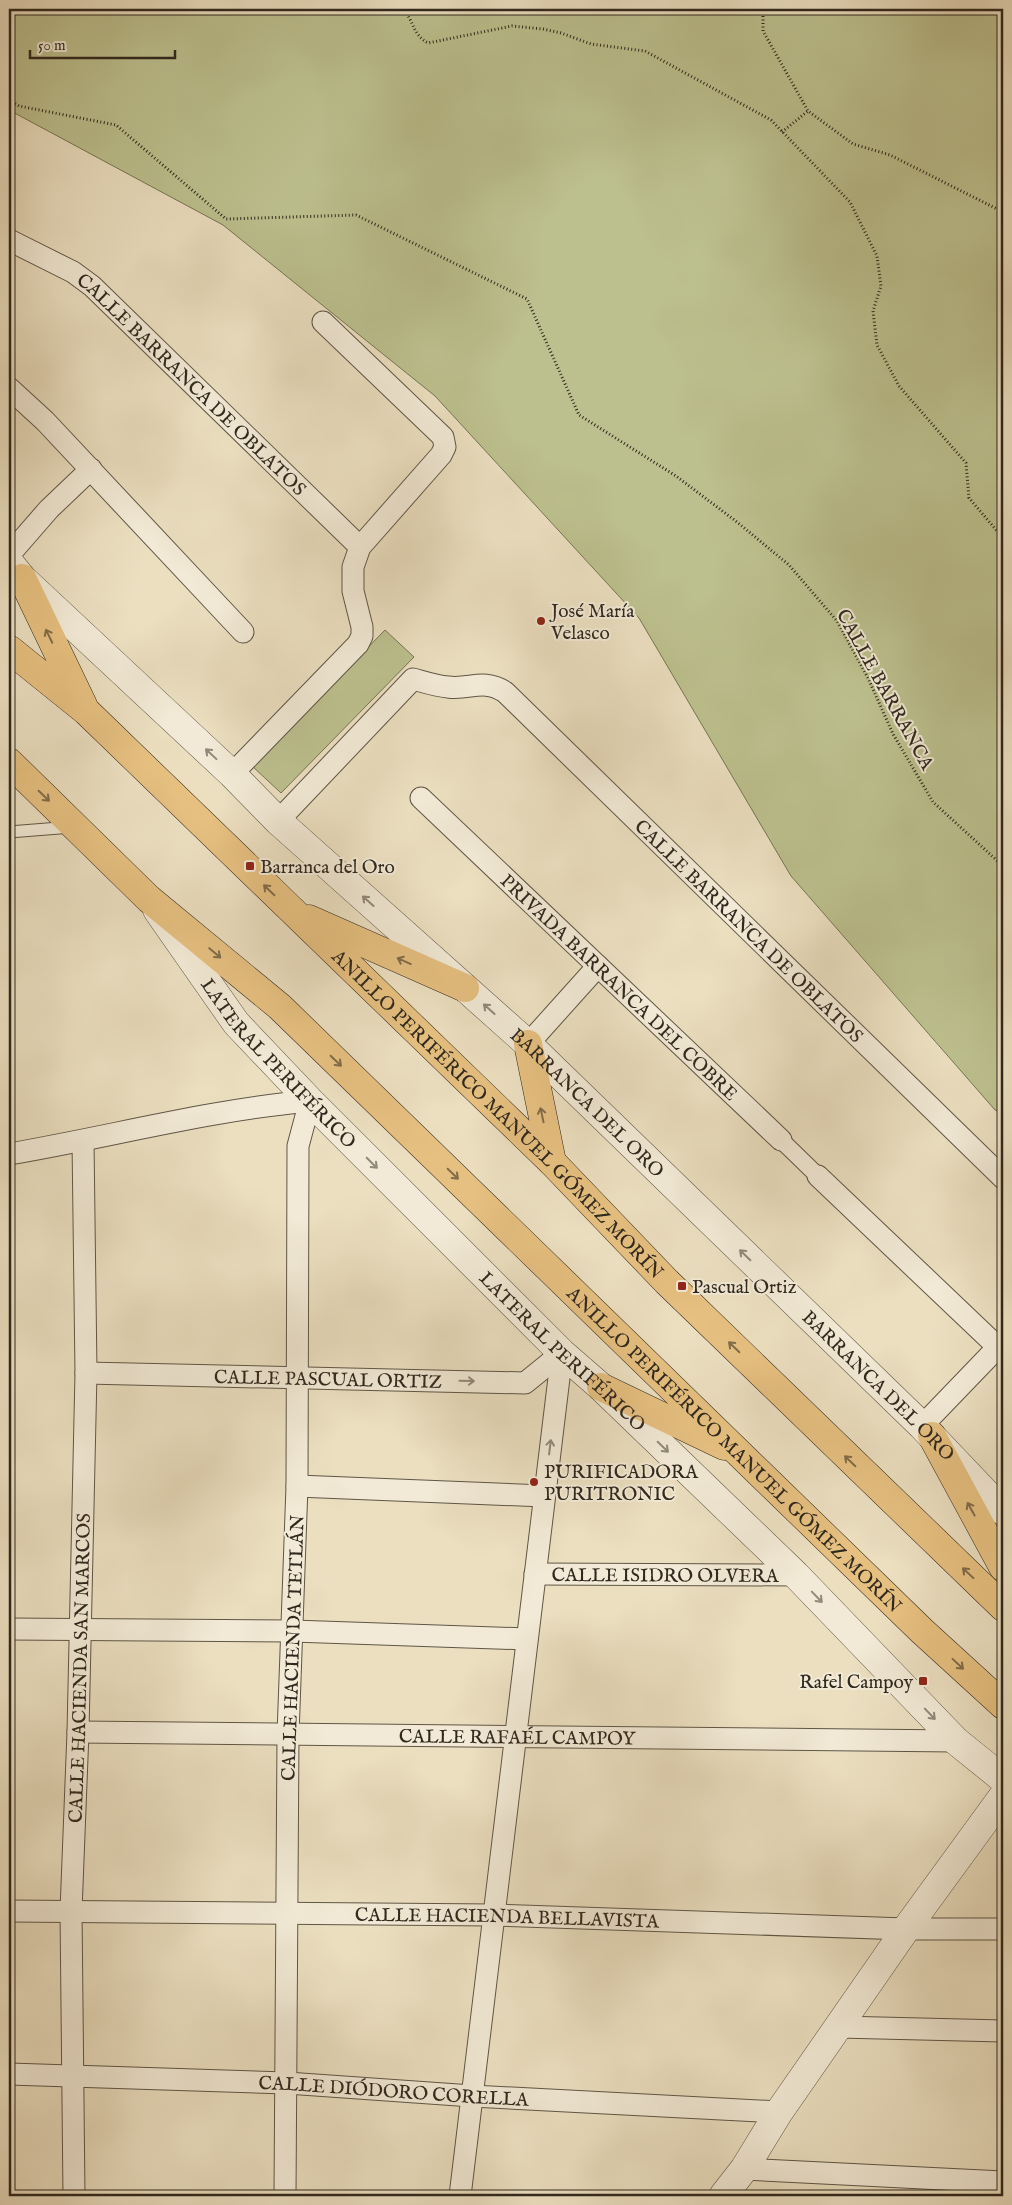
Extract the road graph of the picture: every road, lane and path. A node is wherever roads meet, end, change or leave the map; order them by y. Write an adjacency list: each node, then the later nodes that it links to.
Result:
1 (401, 9): 5 (path)
2 (763, 9): 4 (path)
3 (9, 100): 24 (path, CALLE BARRANCA)
4 (808, 111): 5 (path); 6 (path)
5 (782, 132): 11 (path)
6 (1003, 212)
7 (9, 240): 12 (street, CALLE BARRANCA DE OBLATOS)
8 (322, 322): 12 (street)
9 (9, 388): 10 (street)
10 (91, 469): 13 (street); 14 (street)
11 (1003, 538)
12 (360, 547): 19 (street)
13 (13, 565): 17 (highway, one-way to 13); 19 (street, BARRANCA DEL ORO, one-way to 13)
14 (242, 632)
15 (9, 635): 17 (highway)
16 (9, 649): 17 (highway, ANILLO PERIFÉRICO MANUEL GÓMEZ MORÍN)
17 (86, 711): 26 (highway, ANILLO PERIFÉRICO MANUEL GÓMEZ MORÍN, one-way to 17)
18 (9, 762): 22 (highway, ANILLO PERIFÉRICO MANUEL GÓMEZ MORÍN, one-way to 22)
19 (232, 774): 21 (street, BARRANCA DEL ORO)
20 (421, 798): 27 (street, PRIVADA BARRANCA DEL COBRE)
21 (278, 821): 28 (street, BARRANCA DEL ORO, one-way to 21); 36 (street, CALLE BARRANCA DE OBLATOS)
22 (75, 827): 23 (lane); 25 (highway, ANILLO PERIFÉRICO MANUEL GÓMEZ MORÍN)
23 (9, 832)
24 (1003, 866)
25 (149, 899): 30 (street, LATERAL PERIFÉRICO); 43 (highway, ANILLO PERIFÉRICO MANUEL GÓMEZ MORÍN, one-way to 43)
26 (291, 911): 28 (highway, one-way to 26); 34 (highway, ANILLO PERIFÉRICO MANUEL GÓMEZ MORÍN)
27 (598, 966): 29 (street); 31 (street, PRIVADA BARRANCA DEL COBRE)
28 (465, 988): 29 (street, BARRANCA DEL ORO, one-way to 28)
29 (528, 1044): 34 (highway, one-way to 29); 42 (street, BARRANCA DEL ORO, one-way to 29)
30 (310, 1101): 32 (street); 38 (street, LATERAL PERIFÉRICO, one-way to 38); 40 (street, CALLE HACIENDA TETLÁN)
31 (780, 1140): 35 (street, PRIVADA BARRANCA DEL COBRE)
32 (83, 1141): 33 (street); 39 (street, CALLE HACIENDA SAN MARCOS)
33 (9, 1154)
34 (552, 1162): 50 (highway, ANILLO PERIFÉRICO MANUEL GÓMEZ MORÍN, one-way to 34)
35 (818, 1176): 37 (street)
36 (1003, 1178)
37 (1001, 1349): 42 (street)
38 (562, 1353): 40 (street, CALLE PASCUAL ORTIZ, one-way to 38); 41 (street, LATERAL PERIFÉRICO); 45 (street, one-way to 38)
39 (86, 1372): 40 (street, CALLE PASCUAL ORTIZ); 52 (street, CALLE HACIENDA SAN MARCOS)
40 (296, 1377): 44 (street, CALLE HACIENDA TETLÁN)
41 (601, 1387): 43 (highway); 49 (street, LATERAL PERIFÉRICO, one-way to 49)
42 (926, 1431): 46 (street, BARRANCA DEL ORO); 47 (highway, one-way to 42)
43 (744, 1456): 55 (highway, ANILLO PERIFÉRICO MANUEL GÓMEZ MORÍN, one-way to 55)
44 (296, 1486): 45 (street); 53 (street, CALLE HACIENDA TETLÁN)
45 (544, 1496): 48 (street)
46 (1003, 1511)
47 (1003, 1567)
48 (535, 1574): 49 (street, CALLE ISIDRO OLVERA); 54 (street)
49 (796, 1575): 59 (street, LATERAL PERIFÉRICO, one-way to 59)
50 (1003, 1606)
51 (9, 1629): 52 (street)
52 (79, 1630): 53 (street); 56 (street, CALLE HACIENDA SAN MARCOS)
53 (293, 1631): 54 (street); 57 (street, CALLE HACIENDA TETLÁN)
54 (527, 1639): 58 (street)
55 (1003, 1705)
56 (78, 1732): 57 (street, CALLE RAFAÉL CAMPOY); 63 (street, CALLE HACIENDA SAN MARCOS)
57 (288, 1734): 58 (street, CALLE RAFAÉL CAMPOY); 64 (street, CALLE HACIENDA TETLÁN)
58 (515, 1736): 59 (street, CALLE RAFAÉL CAMPOY); 65 (street)
59 (956, 1741): 60 (street, LATERAL PERIFÉRICO)
60 (1003, 1779)
61 (1003, 1796): 66 (street)
62 (9, 1911): 63 (street, CALLE HACIENDA BELLAVISTA)
63 (71, 1911): 64 (street, CALLE HACIENDA BELLAVISTA); 71 (street, CALLE HACIENDA SAN MARCOS)
64 (288, 1913): 65 (street, CALLE HACIENDA BELLAVISTA); 72 (street, CALLE HACIENDA TETLÁN)
65 (493, 1915): 66 (street, CALLE HACIENDA BELLAVISTA); 73 (street)
66 (906, 1929): 67 (street, CALLE HACIENDA BELLAVISTA); 68 (street)
67 (1003, 1929)
68 (839, 2027): 69 (street); 74 (street)
69 (1003, 2031)
70 (9, 2074): 71 (street, CALLE DIÓDORO CORELLA)
71 (73, 2075): 72 (street, CALLE DIÓDORO CORELLA); 77 (street, CALLE HACIENDA SAN MARCOS)
72 (287, 2083): 73 (street, CALLE DIÓDORO CORELLA); 78 (street, CALLE HACIENDA TETLÁN)
73 (472, 2096): 74 (street, CALLE DIÓDORO CORELLA); 79 (street)
74 (779, 2112): 75 (street)
75 (744, 2169): 76 (street); 80 (street)
76 (1003, 2182)
77 (74, 2196)
78 (285, 2196)
79 (460, 2196)
80 (723, 2196)

